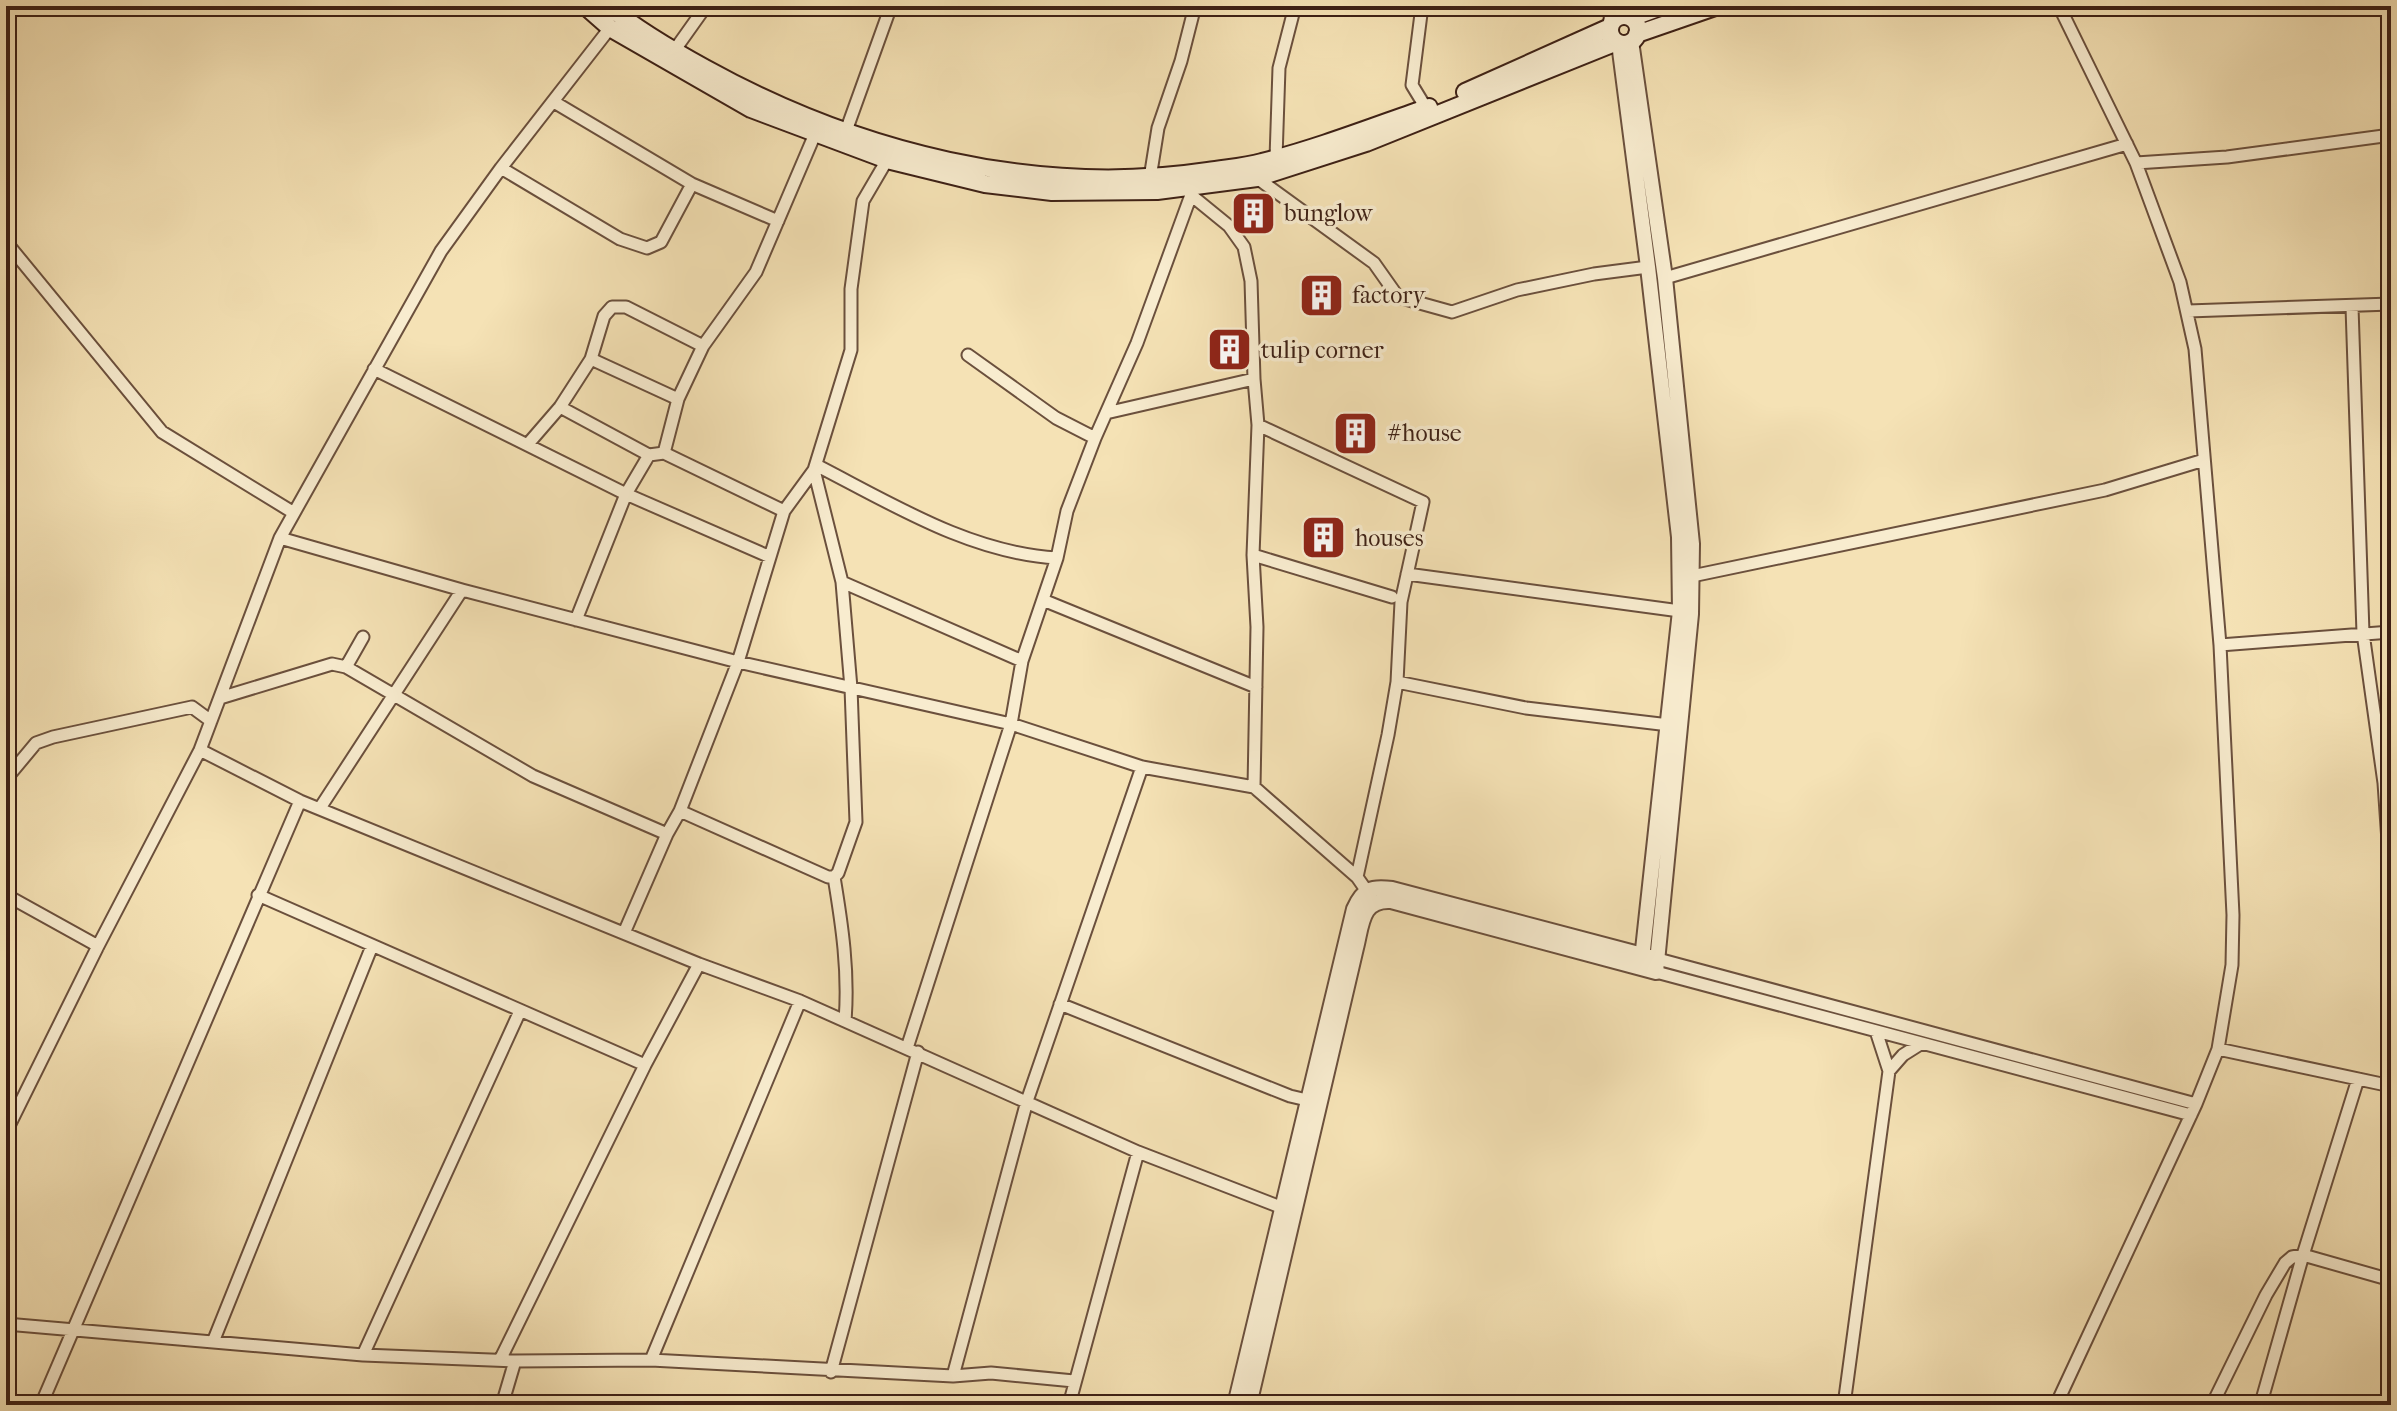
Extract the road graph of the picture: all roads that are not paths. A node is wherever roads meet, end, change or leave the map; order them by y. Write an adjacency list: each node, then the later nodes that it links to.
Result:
1 (585, 6): 12 (main road)
2 (608, 6): 14 (main road)
3 (706, 6): 14 (street)
4 (891, 6): 17 (street)
5 (1195, 6): 25 (street)
6 (1295, 6): 21 (street)
7 (1422, 6): 16 (street)
8 (1613, 6): 13 (street)
9 (1664, 6): 13 (main road)
10 (1718, 6): 13 (main road)
11 (2059, 6): 20 (street)
12 (610, 28): 15 (street); 18 (main road)
13 (1624, 28): 16 (main road); 26 (main road); 31 (street); 32 (street)
14 (674, 51): 17 (main road)
15 (554, 102): 24 (street); 27 (street)
16 (1426, 108): 21 (main road)
17 (846, 131): 25 (main road)
18 (815, 134): 22 (main road); 29 (street)
19 (2391, 135): 23 (street)
20 (2127, 144): 23 (street); 32 (street)
21 (1276, 158): 25 (main road)
22 (887, 160): 28 (main road); 50 (street)
23 (2136, 163): 35 (street)
24 (501, 168): 27 (street); 39 (street)
25 (1150, 178)
26 (1257, 178): 28 (main road); 31 (street)
27 (692, 184): 29 (street)
28 (1191, 191): 40 (street); 43 (street)
29 (778, 221): 36 (street)
30 (6, 242): 53 (street)
31 (1648, 267): 64 (street)
32 (1665, 278): 59 (street)
33 (2391, 304): 34 (street)
34 (2352, 307): 35 (street); 67 (street)
35 (2188, 311): 49 (street)
36 (703, 346): 38 (street); 41 (street)
37 (968, 355): 45 (street)
38 (591, 359): 41 (street); 42 (street)
39 (374, 369): 46 (street); 53 (street)
40 (1254, 379): 43 (street); 44 (street)
41 (678, 399): 47 (street)
42 (560, 407): 46 (street); 48 (street)
43 (1106, 413): 45 (street)
44 (1258, 425): 55 (street); 58 (street)
45 (1095, 438): 57 (street)
46 (528, 444): 51 (street)
47 (664, 453): 48 (street); 52 (street)
48 (649, 455): 51 (street)
49 (2204, 460): 59 (street); 69 (street)
50 (815, 468): 52 (street); 57 (street); 60 (street)
51 (626, 494): 56 (street); 65 (street)
52 (784, 511): 56 (street)
53 (294, 513): 54 (street)
54 (280, 538): 61 (street); 77 (street)
55 (1253, 555): 62 (street); 74 (street)
56 (768, 556): 71 (street)
57 (1057, 558): 63 (street)
58 (1407, 574): 64 (street); 73 (street)
59 (1692, 576): 100 (street)
60 (842, 582): 70 (street); 75 (street)
61 (462, 590): 65 (street); 76 (street)
62 (1392, 597)
63 (1043, 600): 70 (street); 74 (street)
64 (1680, 611): 80 (street)
65 (576, 620): 71 (street)
66 (2391, 632): 67 (street)
67 (2363, 633): 69 (street); 84 (street)
68 (363, 637): 72 (street)
69 (2220, 645): 107 (street)
70 (1022, 661): 79 (street)
71 (738, 662): 75 (street); 88 (street)
72 (346, 667): 76 (street); 77 (street)
73 (1397, 682): 80 (street); 91 (street)
74 (1256, 687): 85 (street)
75 (851, 688): 79 (street); 90 (street)
76 (393, 694): 87 (street); 89 (street)
77 (220, 698): 78 (street)
78 (211, 721): 81 (street); 83 (street)
79 (1011, 724): 82 (street); 108 (street)
80 (1669, 725): 100 (street)
81 (200, 750): 86 (street); 97 (street)
82 (1142, 767): 85 (street); 102 (street)
83 (6, 779)
84 (2387, 783): 92 (street)
85 (1254, 787): 91 (street)
86 (300, 801): 87 (street); 94 (street)
87 (320, 808): 96 (street)
88 (680, 811): 89 (street); 90 (street)
89 (667, 834): 96 (street)
90 (834, 877): 104 (street)
91 (1357, 877): 95 (street)
92 (2391, 885)
93 (6, 895): 97 (street)
94 (258, 895): 98 (street); 123 (street)
95 (1370, 896): 100 (street); 113 (street); 118 (street)
96 (624, 933): 99 (street)
97 (98, 946): 116 (street)
98 (372, 946): 103 (street); 124 (street)
99 (699, 964): 101 (street); 109 (street)
100 (1650, 964): 105 (street); 115 (street)
101 (800, 1001): 104 (street); 127 (street)
102 (1060, 1004): 113 (street); 114 (street)
103 (520, 1011): 109 (street); 125 (street)
104 (845, 1021): 108 (street)
105 (1876, 1031): 106 (street); 110 (street)
106 (1922, 1043): 110 (street); 115 (street)
107 (2218, 1049): 111 (street); 115 (street)
108 (913, 1050): 114 (street); 129 (street)
109 (645, 1065): 126 (street)
110 (1889, 1071): 137 (street)
111 (2358, 1079): 112 (street); 120 (street)
112 (2391, 1086)
113 (1307, 1100): 118 (street)
114 (1027, 1101): 117 (street); 130 (street)
115 (2194, 1110): 138 (street)
116 (6, 1132)
117 (1138, 1152): 119 (street); 131 (street)
118 (1297, 1176): 119 (street); 136 (street)
119 (1283, 1208): 135 (street)
120 (2303, 1255): 121 (street); 139 (street); 140 (street)
121 (2391, 1280)
122 (6, 1324): 123 (street)
123 (74, 1329): 124 (street); 132 (street)
124 (213, 1342): 125 (street)
125 (363, 1355): 126 (street)
126 (500, 1360): 128 (street)
127 (651, 1360): 128 (street); 129 (street)
128 (515, 1361): 133 (street)
129 (831, 1372): 130 (street)
130 (953, 1376): 131 (street)
131 (1074, 1381): 134 (street)
132 (41, 1405)
133 (502, 1405)
134 (1069, 1405)
135 (1235, 1405)
136 (1249, 1405)
137 (1844, 1405)
138 (2056, 1405)
139 (2212, 1405)
140 (2266, 1405)

